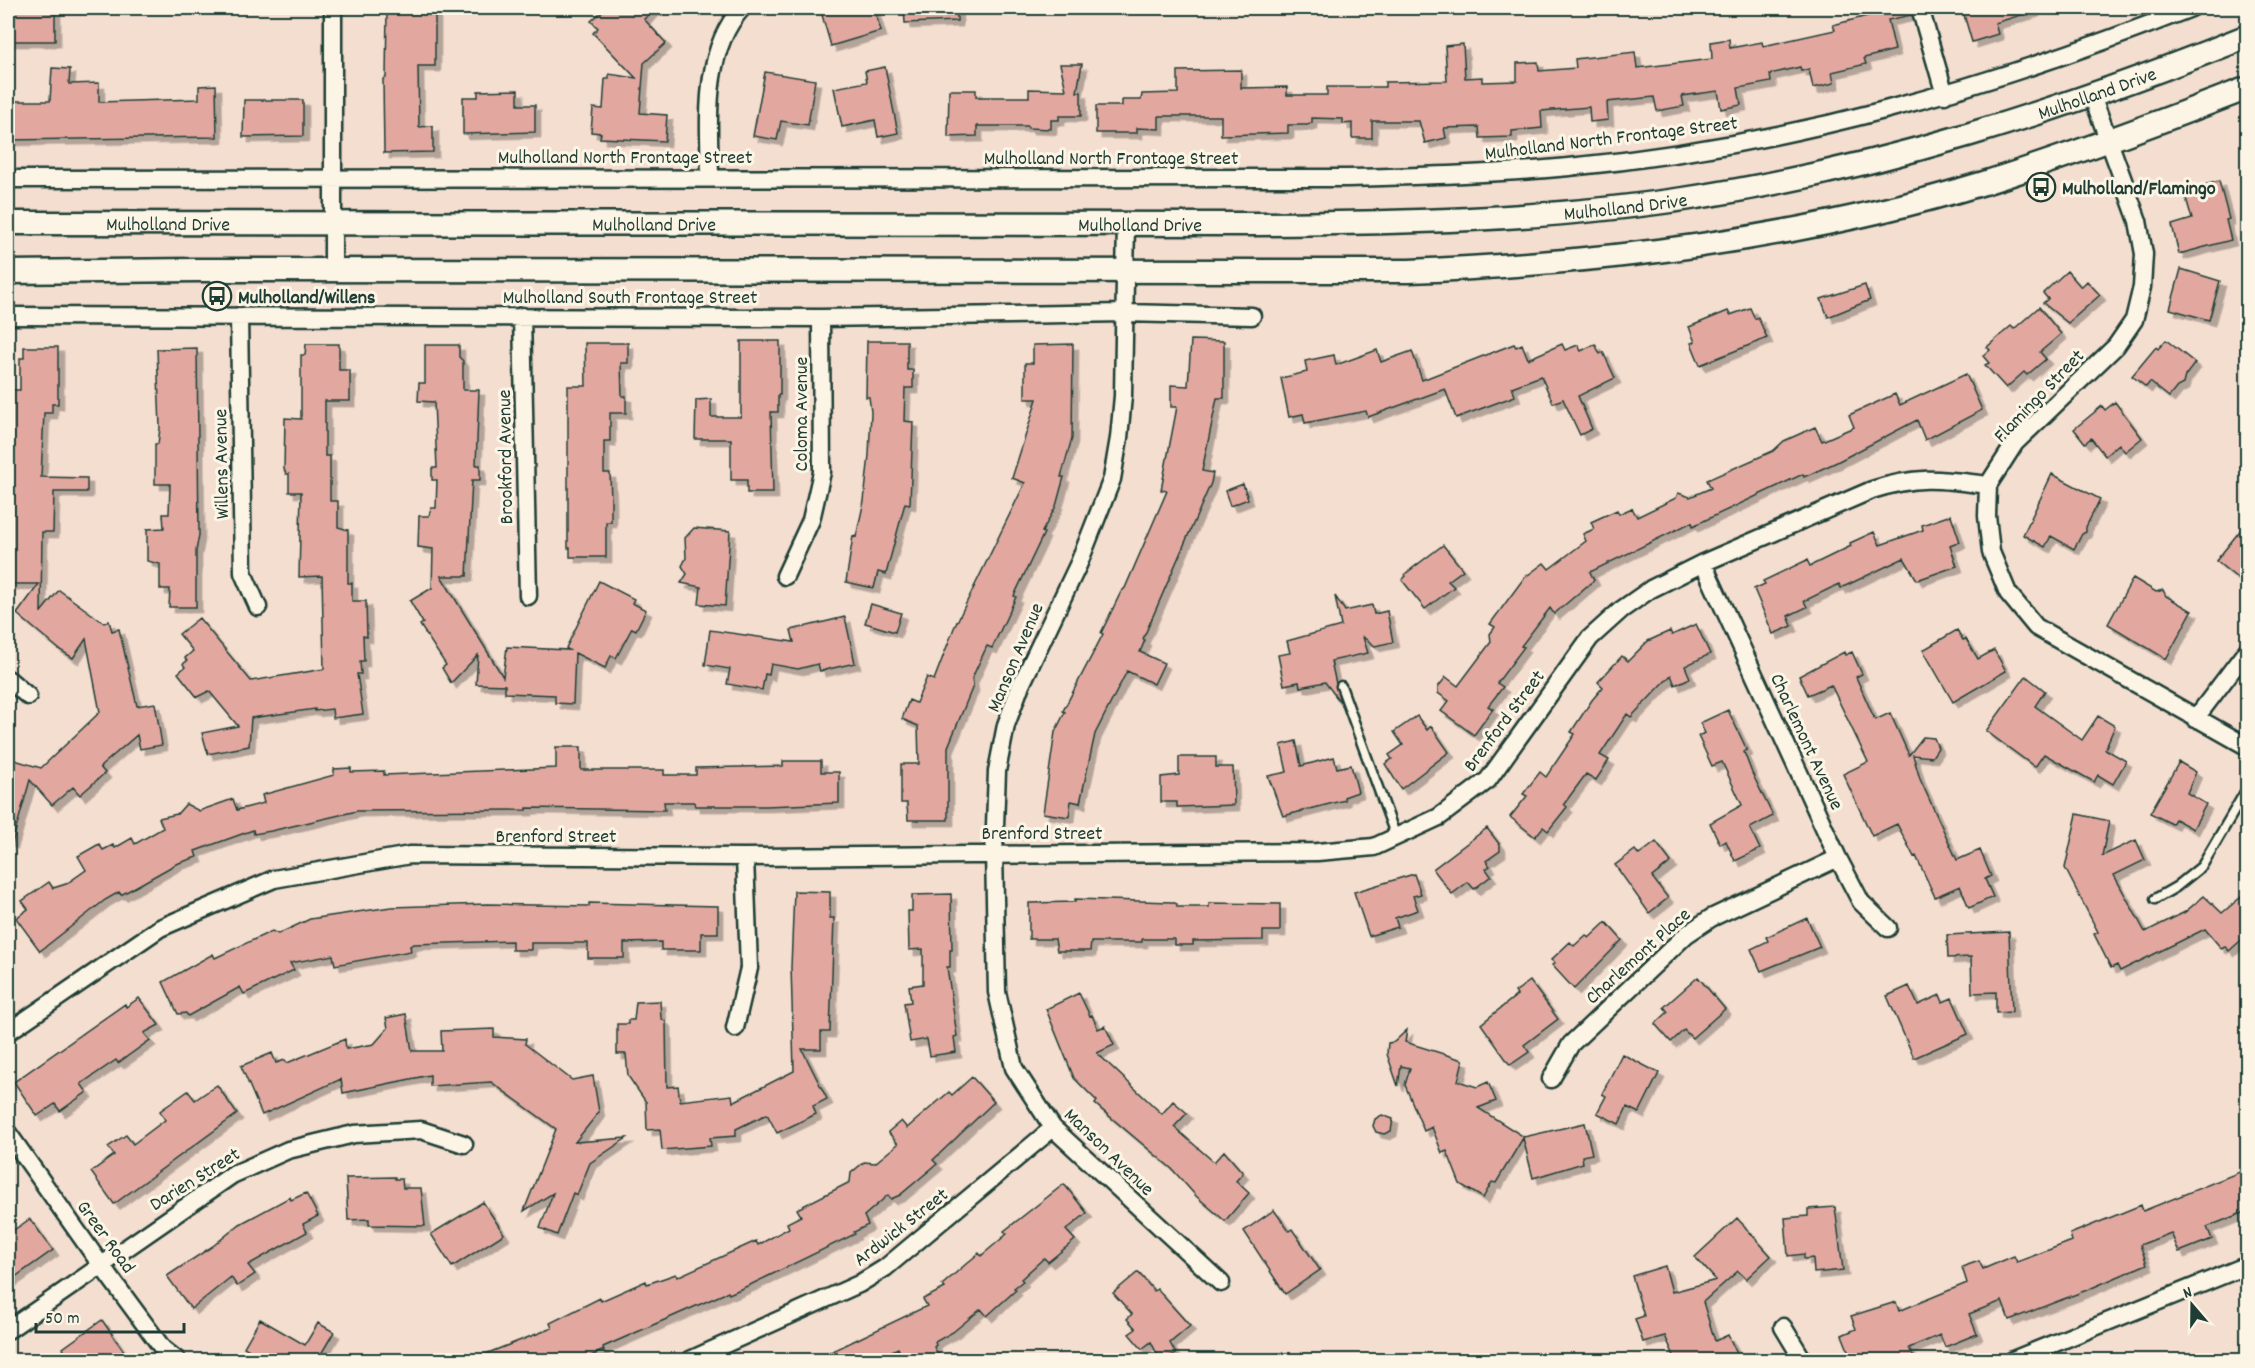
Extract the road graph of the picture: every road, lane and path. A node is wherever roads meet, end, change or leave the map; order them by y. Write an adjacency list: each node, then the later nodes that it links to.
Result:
1 (333, 8): 11 (street)
2 (1920, 8): 7 (street)
3 (2192, 8): 7 (street, Mulholland North Frontage Street)
4 (736, 9): 10 (street)
5 (2247, 36): 8 (main road, Mulholland Drive)
6 (2247, 88): 9 (main road)
7 (1945, 95): 10 (street, Mulholland North Frontage Street)
8 (2092, 95): 9 (street, Flamingo Street); 14 (main road, Mulholland Drive)
9 (2110, 141): 17 (main road); 25 (street, Flamingo Street)
10 (710, 177): 11 (street, Mulholland North Frontage Street)
11 (334, 178): 12 (street, Mulholland North Frontage Street); 13 (street)
12 (8, 179)
13 (335, 222): 14 (main road, Mulholland Drive); 15 (main road, Mulholland Drive); 16 (street)
14 (1126, 222): 17 (street, Manson Avenue)
15 (8, 223)
16 (333, 270): 17 (main road); 18 (main road)
17 (1124, 271): 19 (street, Manson Avenue)
18 (8, 272)
19 (1124, 313): 23 (street, Mulholland South Frontage Street); 24 (street, Mulholland South Frontage Street); 38 (street, Manson Avenue)
20 (8, 316): 21 (street, Mulholland South Frontage Street)
21 (239, 316): 22 (street, Mulholland South Frontage Street); 29 (street, Willens Avenue)
22 (522, 316): 24 (street, Mulholland South Frontage Street); 28 (street, Brookford Avenue)
23 (1252, 316)
24 (821, 318): 27 (street, Coloma Avenue)
25 (1988, 485): 26 (street, Brenford Street); 34 (street)
26 (1703, 563): 37 (street, Brenford Street); 40 (street, Charlemont Avenue)
27 (785, 576)
28 (528, 597)
29 (258, 607)
30 (2247, 649): 34 (street)
31 (8, 679): 33 (street)
32 (1341, 686): 37 (lane)
33 (28, 696)
34 (2195, 718): 35 (street)
35 (2247, 747)
36 (2247, 787): 41 (lane)
37 (1396, 837): 38 (street, Brenford Street)
38 (994, 853): 39 (street, Brenford Street); 46 (street, Manson Avenue)
39 (745, 857): 43 (street); 44 (street, Brenford Street)
40 (1838, 858): 42 (street, Charlemont Avenue); 45 (street, Charlemont Place)
41 (2155, 899)
42 (1888, 928)
43 (735, 1028)
44 (8, 1032)
45 (1551, 1079)
46 (1053, 1128): 51 (street, Manson Avenue); 55 (street, Ardwick Street)
47 (8, 1133): 49 (street, Greer Road)
48 (464, 1144): 49 (street, Darien Street)
49 (101, 1265): 53 (street, Darien Street); 54 (street, Greer Road)
50 (2247, 1265): 57 (street)
51 (1221, 1283)
52 (1783, 1327): 56 (street)
53 (8, 1330)
54 (177, 1360)
55 (690, 1360)
56 (1803, 1360)
57 (2013, 1360)

